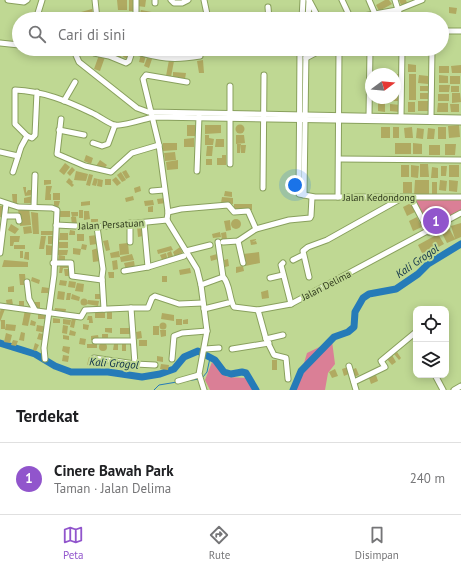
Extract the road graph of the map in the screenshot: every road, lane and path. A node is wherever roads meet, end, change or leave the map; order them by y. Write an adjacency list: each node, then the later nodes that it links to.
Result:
1 (8, 0): 2 (street)
2 (27, 0)
3 (42, 0): 17 (street)
4 (95, 0): 18 (street)
5 (136, 0): 19 (street)
6 (171, 0): 7 (street)
7 (188, 0)
8 (204, 0): 20 (street)
9 (303, 0): 22 (street)
10 (309, 0): 23 (street); 24 (street)
11 (342, 0): 25 (street)
12 (369, 0): 26 (street)
13 (395, 0): 16 (street)
14 (421, 0): 16 (street)
15 (268, 7): 21 (street)
16 (399, 9): 27 (street); 28 (street)
17 (38, 12)
18 (97, 12)
19 (136, 12)
20 (207, 12)
21 (268, 12)
22 (302, 12)
23 (308, 12)
24 (315, 12)
25 (346, 12)
26 (374, 12)
27 (385, 12)
28 (400, 12)
29 (449, 31): 30 (street)
30 (461, 31)
31 (0, 44): 32 (street)
32 (12, 45)
33 (76, 56): 51 (street)
34 (109, 56): 35 (street)
35 (131, 56)
36 (150, 56): 37 (street)
37 (200, 56)
38 (300, 56): 56 (street)
39 (310, 56): 44 (street)
40 (339, 56): 59 (street)
41 (370, 56): 54 (street)
42 (402, 56): 57 (street)
43 (432, 56): 58 (street)
44 (306, 58): 56 (street)
45 (264, 75): 55 (street)
46 (75, 82): 50 (street)
47 (187, 82): 51 (street)
48 (230, 86): 53 (street)
49 (37, 92): 50 (street); 66 (street); 66 (street)
50 (64, 101): 63 (street)
51 (153, 115): 52 (street); 63 (street); 68 (street)
52 (199, 116): 53 (street); 74 (street)
53 (230, 116): 55 (street); 73 (street)
54 (370, 116): 57 (street); 59 (street)
55 (264, 117): 56 (street); 77 (street)
56 (301, 117): 59 (street); 80 (street, Jalan Kedondong)
57 (401, 117): 58 (street)
58 (431, 117): 60 (street)
59 (339, 118): 62 (street); 71 (street)
60 (461, 118)
61 (61, 119): 64 (street)
62 (461, 122)
63 (115, 125): 67 (street)
64 (59, 130): 65 (street); 68 (street)
65 (84, 135)
66 (27, 136): 70 (street)
67 (93, 143)
68 (159, 145): 78 (street)
69 (0, 152): 70 (street)
70 (18, 156): 75 (street)
71 (338, 159): 72 (street); 81 (street)
72 (461, 160)
73 (230, 164)
74 (197, 171)
75 (14, 172)
76 (34, 175): 87 (street)
77 (263, 188)
78 (164, 190): 79 (street); 88 (street)
79 (152, 191)
80 (312, 197): 81 (street, Jalan Kedondong); 97 (street)
81 (338, 197): 83 (street, Jalan Kedondong)
82 (461, 197): 84 (street, Jalan Kedondong)
83 (402, 198): 84 (street, Jalan Kedondong); 105 (street)
84 (411, 198): 98 (street)
85 (0, 201): 86 (street)
86 (6, 204): 87 (street); 90 (street)
87 (34, 206): 95 (street)
88 (168, 212): 91 (street); 97 (street)
89 (461, 213): 98 (street, Jalan Delima)
90 (5, 216): 92 (street); 99 (street)
91 (167, 220): 94 (street, Jalan Persatuan); 104 (street)
92 (18, 221)
93 (130, 223): 94 (street, Jalan Persatuan); 96 (street, Jalan Persatuan); 101 (street)
94 (144, 223): 110 (street)
95 (56, 225): 96 (street, Jalan Persatuan); 107 (street)
96 (97, 227): 116 (street)
97 (256, 229): 100 (street)
98 (429, 232): 122 (street, Jalan Delima)
99 (1, 235): 103 (street)
100 (238, 241): 108 (street); 113 (street)
101 (130, 242)
102 (210, 245): 104 (street)
103 (0, 253)
104 (185, 253): 110 (street); 118 (street)
105 (303, 256): 106 (street); 114 (street)
106 (293, 260)
107 (54, 263): 116 (street); 129 (street)
108 (243, 263)
109 (283, 263): 112 (street)
110 (148, 267): 111 (street)
111 (124, 271)
112 (283, 275): 115 (street); 122 (street)
113 (222, 277): 118 (street); 128 (street, Jalan Delima)
114 (309, 277)
115 (270, 278)
116 (102, 280): 125 (street)
117 (27, 282): 127 (street)
118 (201, 285): 120 (street)
119 (192, 302): 120 (street)
120 (202, 303): 124 (street); 126 (street)
121 (228, 303): 126 (street)
122 (290, 304): 128 (street, Jalan Delima)
123 (0, 306): 127 (street)
124 (131, 308): 125 (street); 134 (street)
125 (104, 309): 129 (street)
126 (204, 309): 130 (street)
127 (35, 310): 129 (street)
128 (258, 310): 135 (street)
129 (50, 312): 140 (street)
130 (207, 331): 138 (street); 141 (street)
131 (413, 334): 149 (street)
132 (283, 335): 135 (street)
133 (95, 341): 134 (street)
134 (133, 341): 142 (street)
135 (268, 341): 137 (street); 146 (street)
136 (218, 348): 138 (street)
137 (232, 348)
138 (205, 350): 145 (street)
139 (94, 358): 142 (street)
140 (45, 359)
141 (172, 359)
142 (135, 364): 143 (street)
143 (155, 365)
144 (349, 366): 149 (street)
145 (200, 376): 148 (street); 151 (street)
146 (288, 378)
147 (437, 378): 153 (street)
148 (178, 381)
149 (354, 382): 152 (street)
150 (461, 386): 154 (street)
151 (204, 390)
152 (356, 390)
153 (443, 390)
154 (454, 390)

